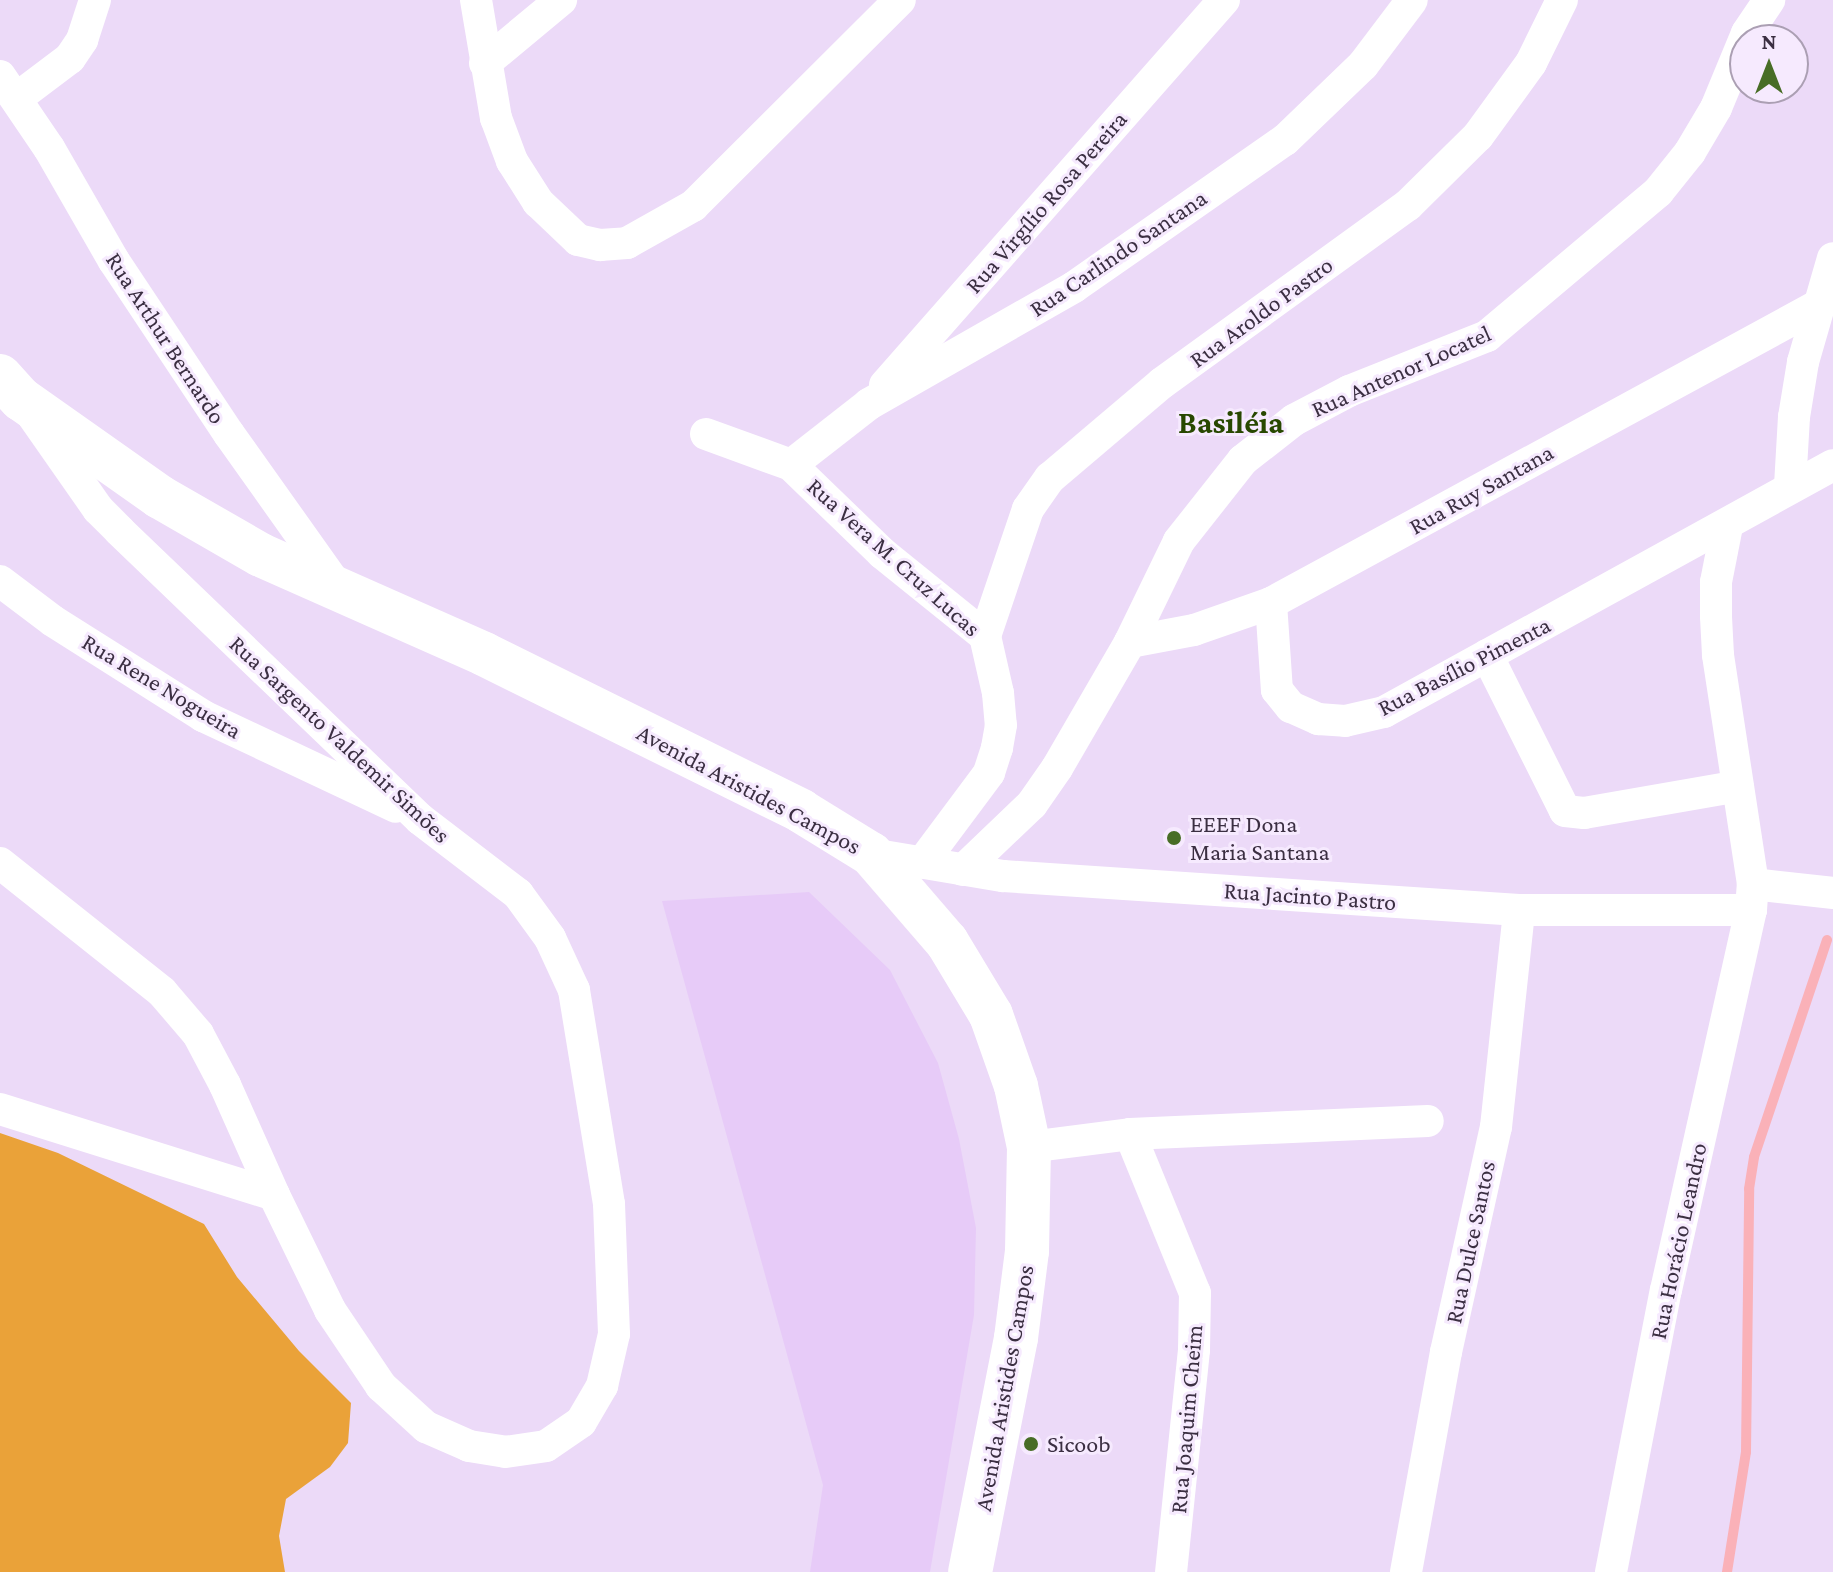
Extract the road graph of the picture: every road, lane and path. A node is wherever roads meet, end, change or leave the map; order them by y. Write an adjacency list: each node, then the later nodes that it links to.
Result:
1 (95, 0): 14 (street)
2 (476, 0): 12 (street)
3 (561, 0): 12 (street)
4 (900, 0): 12 (street)
5 (1224, 0): 18 (street, Rua Virgílio Rosa Pereira)
6 (1412, 0): 18 (street, Rua Carlindo Santana)
7 (1562, 0): 27 (street, Rua Aroldo Pastro)
8 (1747, 0): 10 (street)
9 (1769, 0): 11 (street, Rua Antenor Locatel)
10 (1747, 24)
11 (1753, 24)
12 (485, 63)
13 (1729, 77): 28 (street, Rua Antenor Locatel)
14 (9, 87): 25 (street, Rua Arthur Bernardo)
15 (1833, 258): 16 (street)
16 (1819, 305): 22 (street); 26 (street, Rua Ruy Santana)
17 (10, 387): 25 (highway, Avenida Aristides Campos); 31 (street, Rua Sargento Valdemir Simões)
18 (869, 404): 20 (street, Rua Carlindo Santana)
19 (706, 434): 20 (street, Rua Vera M. Cruz Lucas)
20 (791, 465): 27 (street, Rua Vera M. Cruz Lucas)
21 (1833, 465): 22 (street, Rua Basílio Pimenta)
22 (1790, 486): 23 (street, Rua Basílio Pimenta)
23 (1727, 526): 29 (street, Rua Basílio Pimenta); 30 (street)
24 (0, 581): 31 (street, Rua Rene Nogueira)
25 (342, 593): 32 (highway, Avenida Aristides Campos)
26 (1271, 603): 28 (street, Rua Ruy Santana); 29 (street, Rua Basílio Pimenta)
27 (985, 636): 34 (street, Rua Vera M. Cruz Lucas)
28 (1130, 642): 35 (street, Rua Antenor Locatel)
29 (1487, 655): 30 (street)
30 (1738, 786): 37 (street)
31 (420, 819): 43 (street, Rua Sargento Valdemir Simões)
32 (871, 854): 34 (street, Rua Jacinto Pastro); 42 (highway, Avenida Aristides Campos)
33 (0, 863): 43 (street, Rua Sargento Valdemir Simões)
34 (922, 863): 35 (street, Rua Jacinto Pastro)
35 (963, 870): 38 (street, Rua Jacinto Pastro)
36 (1833, 893): 37 (street, Rua Jacinto Pastro)
37 (1752, 897): 38 (street, Rua Jacinto Pastro); 47 (street, Rua Horácio Leandro)
38 (1519, 910): 46 (street, Rua Dulce Santos)
39 (0, 1109): 43 (street)
40 (1428, 1121): 41 (street)
41 (1130, 1134): 42 (street); 45 (street, Rua Joaquim Cheim)
42 (1029, 1147): 44 (highway, Avenida Aristides Campos)
43 (274, 1195)
44 (970, 1572)
45 (1171, 1572)
46 (1406, 1572)
47 (1611, 1572)

